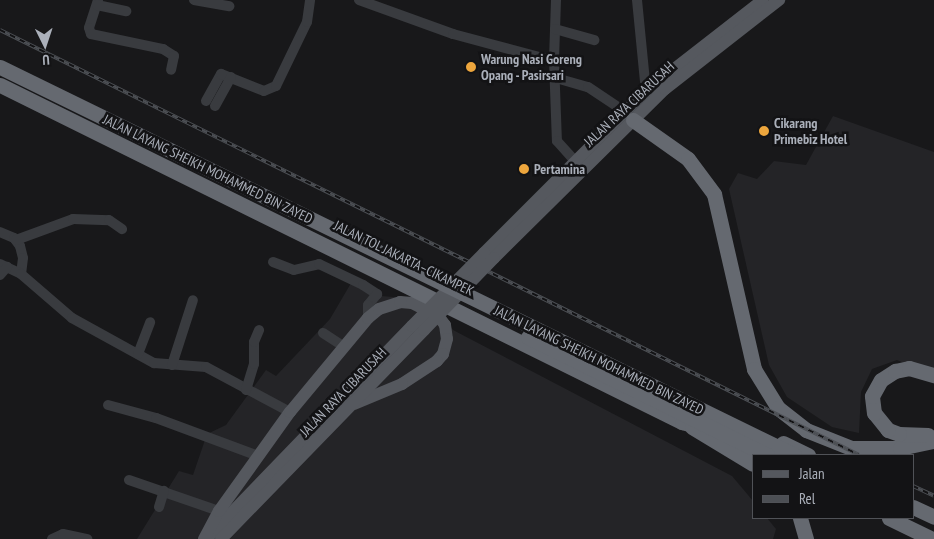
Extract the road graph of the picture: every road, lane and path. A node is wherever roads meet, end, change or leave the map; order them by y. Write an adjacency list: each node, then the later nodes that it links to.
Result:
1 (194, 0): 10 (street)
2 (310, 0): 22 (street)
3 (359, 0): 9 (street)
4 (556, 0): 12 (street)
5 (637, 0): 21 (street)
6 (763, 0): 21 (main road, JALAN RAYA CIBARUSAH)
7 (779, 0): 21 (main road, JALAN RAYA CIBARUSAH)
8 (97, 2): 11 (street); 17 (street)
9 (373, 2): 15 (street)
10 (229, 6)
11 (126, 11)
12 (556, 29): 13 (street); 15 (street)
13 (594, 40)
14 (0, 60): 53 (highway, JALAN TOL JAKARTA–CIKAMPEK)
15 (554, 61): 19 (street)
16 (0, 67): 52 (highway, JALAN LAYANG SHEIKH MOHAMMED BIN ZAYED, bridge)
17 (171, 70)
18 (0, 76): 51 (highway, JALAN LAYANG SHEIKH MOHAMMED BIN ZAYED, bridge)
19 (556, 78): 23 (street); 24 (street)
20 (0, 85): 46 (highway, JALAN TOL JAKARTA–CIKAMPEK)
21 (650, 95): 23 (main road, JALAN RAYA CIBARUSAH)
22 (210, 103)
23 (629, 115): 24 (main road, JALAN RAYA CIBARUSAH); 28 (main road, JALAN RAYA CIBARUSAH); 48 (highway)
24 (574, 160): 28 (main road, JALAN RAYA CIBARUSAH)
25 (122, 229): 27 (street)
26 (0, 232): 27 (street)
27 (16, 240): 31 (street)
28 (489, 255): 35 (main road, JALAN RAYA CIBARUSAH, bridge)
29 (273, 262): 33 (street)
30 (2, 269): 31 (street)
31 (21, 274): 39 (street)
32 (193, 300): 40 (street)
33 (368, 318): 38 (main road); 43 (main road)
34 (150, 322): 39 (street)
35 (418, 328): 43 (main road, JALAN RAYA CIBARUSAH); 49 (main road, JALAN RAYA CIBARUSAH)
36 (259, 330): 42 (street)
37 (323, 333): 38 (street)
38 (343, 346): 45 (main road)
39 (138, 354): 40 (street)
40 (172, 365): 42 (street)
41 (934, 375): 47 (highway)
42 (246, 390): 45 (street)
43 (354, 404): 49 (main road, JALAN RAYA CIBARUSAH)
44 (108, 405): 54 (street)
45 (290, 412): 54 (main road)
46 (682, 422): 50 (highway, JALAN TOL JAKARTA–CIKAMPEK); 55 (highway)
47 (934, 435)
48 (934, 442)
49 (298, 452): 56 (main road, JALAN RAYA CIBARUSAH); 70 (main road, JALAN RAYA CIBARUSAH); 73 (main road, JALAN RAYA CIBARUSAH)
50 (759, 454)
51 (765, 454)
52 (792, 454)
53 (806, 454)
54 (258, 456): 61 (main road)
55 (752, 463)
56 (282, 470): 71 (main road, JALAN RAYA CIBARUSAH); 72 (main road, JALAN RAYA CIBARUSAH)
57 (128, 480): 58 (street)
58 (164, 491): 59 (street); 61 (street)
59 (159, 507)
60 (914, 507): 63 (highway)
61 (219, 511): 70 (main road)
62 (914, 514): 67 (highway)
63 (934, 517)
64 (800, 519): 74 (highway)
65 (891, 519): 75 (highway)
66 (895, 519): 75 (highway)
67 (934, 524)
68 (52, 539): 69 (street)
69 (87, 539)
70 (205, 539)
71 (215, 539)
72 (221, 539)
73 (231, 539)
74 (806, 539)
75 (933, 539)

